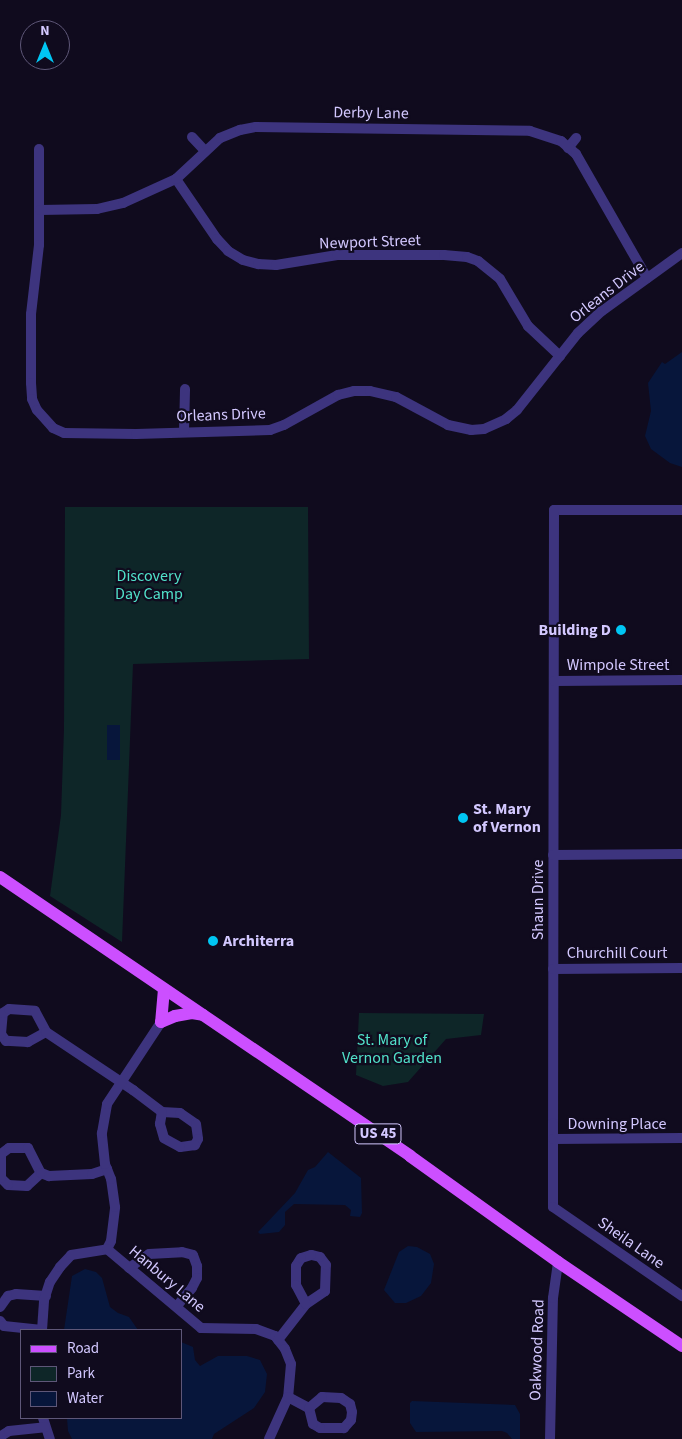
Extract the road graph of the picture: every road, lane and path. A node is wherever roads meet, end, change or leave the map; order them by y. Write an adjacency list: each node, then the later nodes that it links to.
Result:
1 (192, 136): 5 (street)
2 (576, 138): 3 (street)
3 (568, 148): 5 (street, Derby Lane); 9 (street, Derby Lane)
4 (39, 149): 7 (street, Orleans Drive)
5 (204, 150): 6 (street, Derby Lane)
6 (176, 180): 7 (street, Derby Lane); 10 (street, Newport Street)
7 (40, 210): 12 (street, Orleans Drive)
8 (682, 254): 9 (street, Orleans Drive)
9 (648, 278): 10 (street, Orleans Drive)
10 (560, 356): 12 (street, Orleans Drive)
11 (185, 389): 12 (street)
12 (184, 431)
13 (682, 510): 15 (street, Shaun Drive)
14 (682, 680): 15 (street, Wimpole Street)
15 (554, 681): 17 (street, Shaun Drive)
16 (682, 854): 17 (street)
17 (553, 855): 20 (street, Shaun Drive)
18 (0, 877): 21 (main road, US 45)
19 (682, 968): 20 (street, Churchill Court)
20 (553, 969): 28 (street, Shaun Drive)
21 (164, 989): 22 (main road, US 45); 23 (main road)
22 (203, 1015): 23 (main road); 33 (main road, US 45)
23 (161, 1022): 25 (street)
24 (46, 1032): 24 (street); 25 (street)
25 (121, 1082): 26 (street); 29 (street)
26 (162, 1112)
27 (682, 1138): 28 (street, Downing Place)
28 (552, 1139): 31 (street, Shaun Drive)
29 (107, 1169): 30 (street); 32 (street)
30 (41, 1173): 30 (street)
31 (562, 1214): 36 (street, Sheila Lane)
32 (106, 1249): 34 (street, Hanbury Lane); 35 (street, Hanbury Lane)
33 (558, 1262): 44 (main road, US 45); 51 (street, Oakwood Road)
34 (129, 1268): 38 (street, Hanbury Lane); 38 (street)
35 (46, 1296): 39 (street); 42 (street, Hanbury Lane)
36 (682, 1296)
37 (306, 1304): 37 (street); 43 (street)
38 (177, 1306): 43 (street, Hanbury Lane)
39 (0, 1307)
40 (0, 1321): 41 (street)
41 (32, 1329)
42 (42, 1329)
43 (278, 1340): 45 (street)
44 (682, 1346)
45 (288, 1397): 46 (street); 50 (street)
46 (309, 1408)
47 (44, 1423): 48 (street); 49 (street)
48 (1, 1439)
49 (50, 1439)
50 (269, 1439)
51 (550, 1439)

